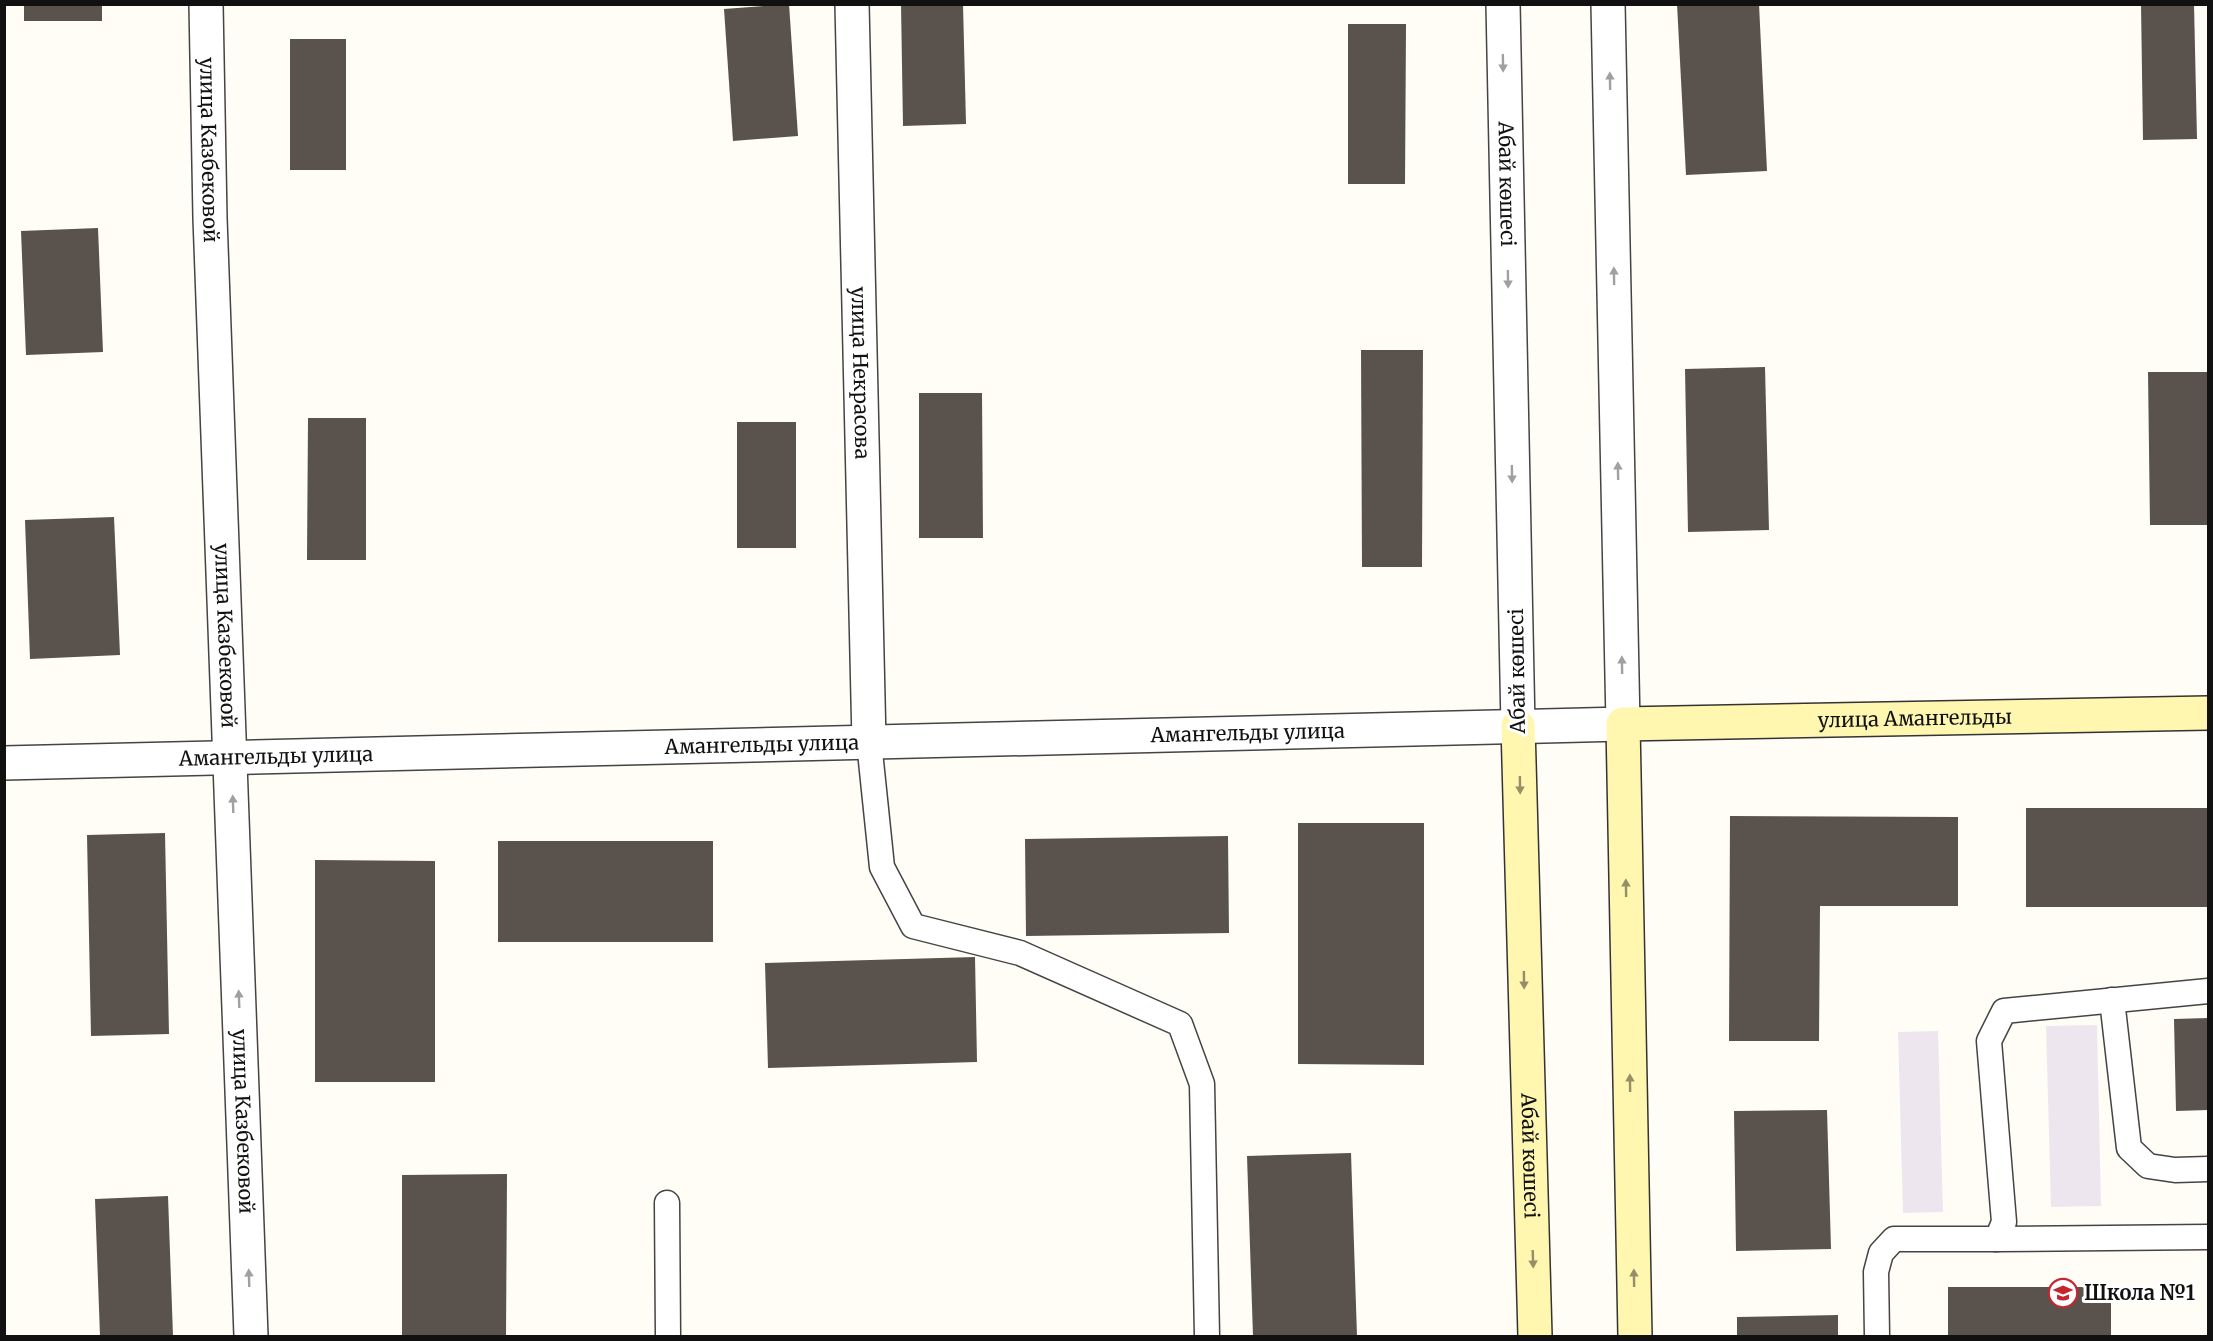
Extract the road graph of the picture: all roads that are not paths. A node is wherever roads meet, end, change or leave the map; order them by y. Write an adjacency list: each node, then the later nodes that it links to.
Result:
1 (206, 4): 9 (street, улица Казбековой)
2 (852, 4): 8 (street, улица Некрасова)
3 (1503, 4): 7 (street, Абай көшесі, one-way to 7)
4 (1608, 4): 6 (street, one-way to 4)
5 (2208, 713): 6 (main road, улица Амангельды)
6 (1623, 724): 7 (street, Амангельды улица); 21 (main road, one-way to 6)
7 (1518, 726): 8 (street, Амангельды улица); 20 (main road, Абай көшесі, one-way to 20)
8 (869, 742): 9 (street, Амангельды улица); 19 (lane)
9 (231, 757): 10 (street, Амангельды улица); 17 (street, улица Казбековой, one-way to 9)
10 (4, 763)
11 (2208, 991): 12 (lane)
12 (2112, 1000): 13 (lane); 16 (lane)
13 (2208, 1169)
14 (667, 1203): 18 (lane)
15 (2208, 1237): 16 (lane)
16 (1997, 1239): 22 (lane)
17 (251, 1336)
18 (668, 1336)
19 (1208, 1336)
20 (1535, 1336)
21 (1635, 1336)
22 (1877, 1336)

